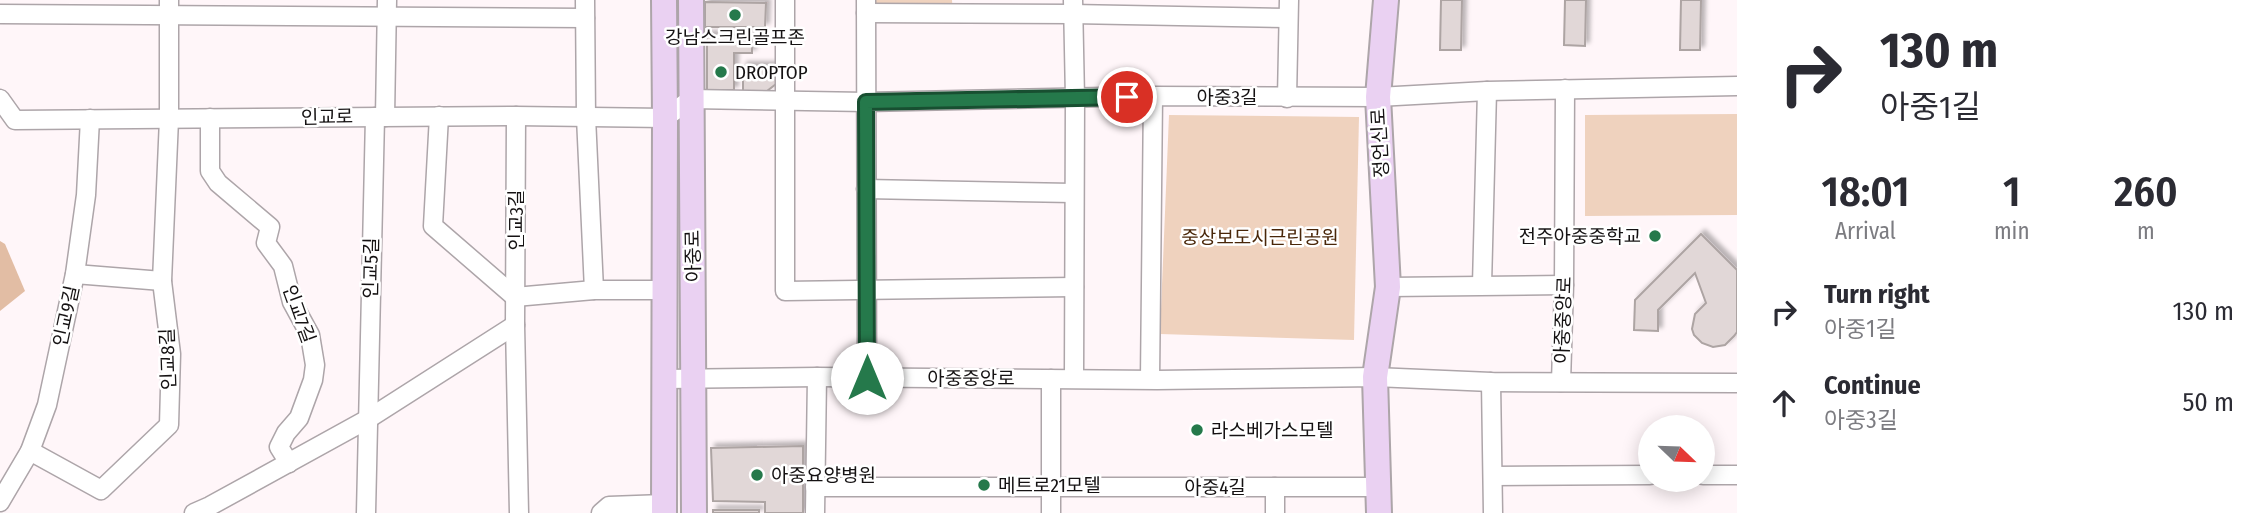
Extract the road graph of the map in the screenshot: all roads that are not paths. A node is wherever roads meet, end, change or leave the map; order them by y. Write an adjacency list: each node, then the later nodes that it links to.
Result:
1 (664, 0): 30 (street, 아중로)
2 (691, 0): 22 (street, 아중로)
3 (785, 0): 23 (street)
4 (1386, 0): 18 (street, 정언신로)
5 (91, 7): 8 (street); 11 (street)
6 (866, 7): 7 (street); 24 (street)
7 (1073, 7): 13 (street); 19 (street)
8 (169, 8): 9 (street); 32 (street, 인교8길)
9 (267, 8): 10 (street)
10 (387, 8): 12 (street); 27 (street, 인교5길)
11 (10, 9)
12 (585, 9): 28 (street)
13 (1289, 9): 20 (street)
14 (1737, 86): 15 (street, 아중3길)
15 (1565, 89): 16 (street, 아중3길); 38 (street, 아중중앙로)
16 (1487, 91): 18 (street, 아중3길); 37 (street)
17 (1153, 96): 19 (street, 아중3길); 20 (street, 아중3길); 53 (street)
18 (1378, 97): 20 (street, 아중3길); 40 (street, 정언신로)
19 (1075, 98): 24 (street, 아중3길); 34 (street)
20 (1287, 98)
21 (0, 99): 31 (street, 인교로)
22 (691, 99): 23 (street, 아중3길); 30 (street); 51 (street, 아중로)
23 (787, 100): 24 (street, 아중3길); 41 (street)
24 (866, 102): 33 (street)
25 (439, 116): 26 (street, 인교로); 27 (street, 인교로); 44 (street)
26 (516, 116): 28 (street, 인교로); 44 (street, 인교3길)
27 (380, 117): 29 (street, 인교로); 57 (street, 인교5길)
28 (586, 117): 30 (street, 인교로); 42 (street)
29 (210, 118): 32 (street, 인교로); 59 (street, 인교7길)
30 (665, 118): 43 (street, 아중로)
31 (90, 119): 32 (street, 인교로); 35 (street, 인교9길)
32 (169, 119): 36 (street, 인교8길)
33 (866, 189): 34 (street); 41 (street)
34 (1073, 193): 39 (street)
35 (75, 274): 36 (street); 58 (street, 인교9길)
36 (162, 281): 58 (street, 인교8길)
37 (1482, 285): 38 (street); 40 (street)
38 (1564, 285): 55 (street, 아중중앙로)
39 (1074, 287): 41 (street); 49 (street)
40 (1388, 287): 47 (street, 정언신로)
41 (867, 289): 48 (street)
42 (594, 290): 43 (street); 44 (street)
43 (664, 290): 50 (street, 아중로)
44 (515, 297): 45 (street, 인교3길)
45 (515, 325): 57 (street); 72 (street, 인교3길)
46 (817, 377): 48 (street, 아중중앙로); 51 (street, 아중중앙로); 64 (street)
47 (1375, 377): 53 (street, 아중중앙로); 54 (street, 아중중앙로); 67 (street, 정언신로)
48 (867, 378): 52 (street, 아중중앙로)
49 (1074, 378): 52 (street, 아중중앙로); 53 (street, 아중중앙로)
50 (665, 379): 51 (street, 아중중앙로); 69 (street, 아중로)
51 (695, 379): 74 (street, 아중로)
52 (1051, 379): 65 (street)
53 (1150, 379)
54 (1491, 382): 55 (street, 아중중앙로); 63 (street)
55 (1561, 382): 56 (street, 아중중앙로)
56 (1737, 383)
57 (368, 419): 59 (street); 71 (street, 인교5길)
58 (30, 451): 68 (street, 인교9길)
59 (289, 463): 70 (street)
60 (1638, 475): 63 (street)
61 (1715, 475): 62 (street)
62 (1737, 475)
63 (1493, 476): 79 (street)
64 (815, 487): 65 (street, 아중4길); 75 (street)
65 (1051, 487): 66 (street, 아중4길); 76 (street)
66 (1275, 487): 67 (street, 아중4길); 77 (street)
67 (1380, 487): 78 (street, 정언신로)
68 (0, 502)
69 (664, 509): 73 (street)
70 (206, 511)
71 (366, 513)
72 (519, 513)
73 (601, 513)
74 (694, 513)
75 (815, 513)
76 (1051, 513)
77 (1275, 513)
78 (1379, 513)
79 (1493, 513)

